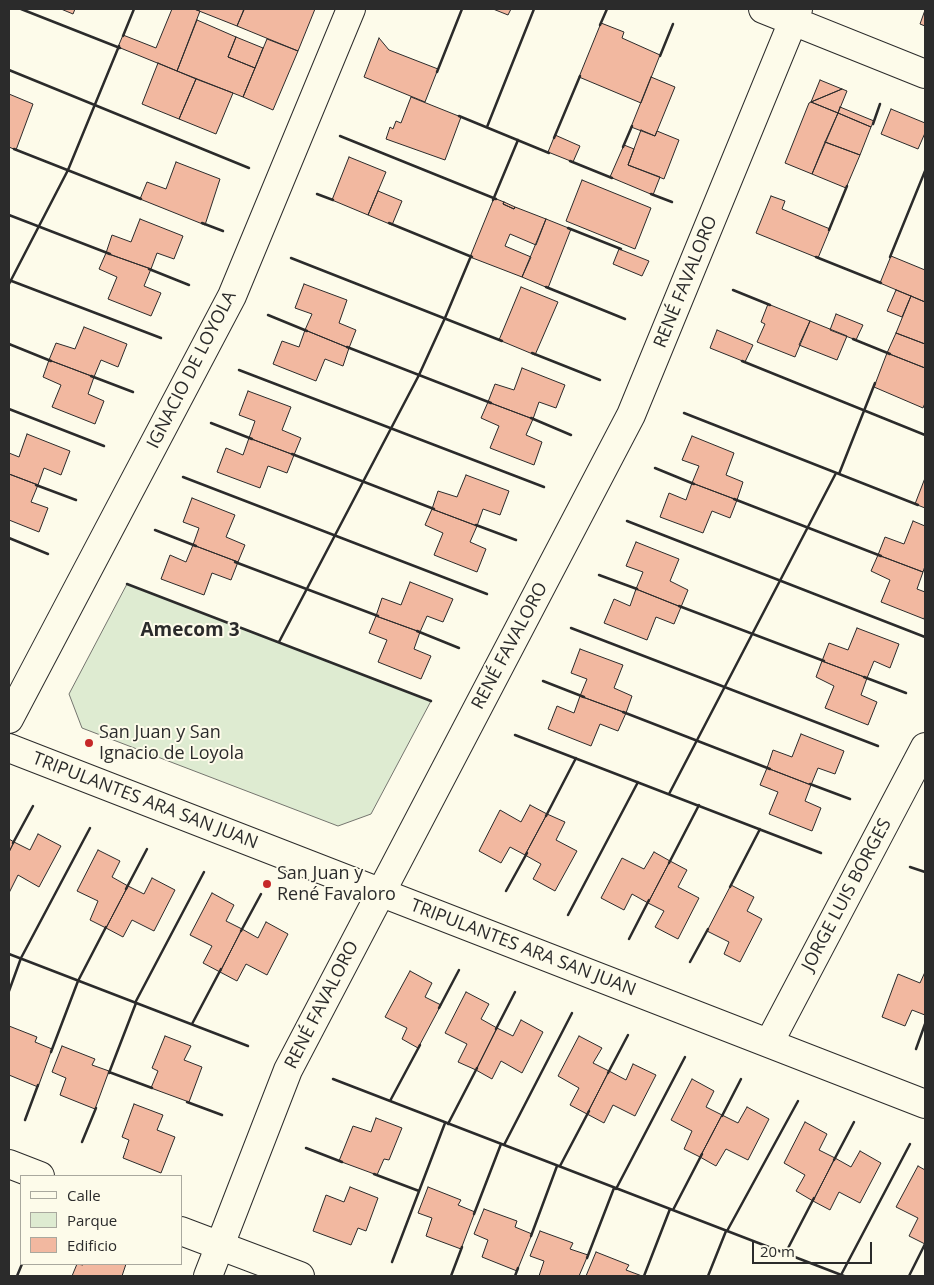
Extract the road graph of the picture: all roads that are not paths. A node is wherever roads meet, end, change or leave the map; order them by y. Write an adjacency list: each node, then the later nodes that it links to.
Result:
1 (351, 9): 5 (street, IGNACIO DE LOYOLA)
2 (763, 9): 3 (street)
3 (795, 15): 4 (street); 8 (street, RENÉ FAVALORO)
4 (925, 74)
5 (9, 719)
6 (925, 747): 9 (street, JORGE LUIS BORGES)
7 (9, 748): 8 (street, TRIPULANTES ARA SAN JUAN)
8 (381, 892): 9 (street, TRIPULANTES ARA SAN JUAN); 14 (street, RENÉ FAVALORO)
9 (769, 1043): 10 (street, TRIPULANTES ARA SAN JUAN)
10 (925, 1104)
11 (9, 1164): 12 (street)
12 (37, 1175)
13 (182, 1230): 14 (street)
14 (220, 1246): 15 (street, RENÉ FAVALORO); 16 (street)
15 (208, 1276)
16 (300, 1276)

